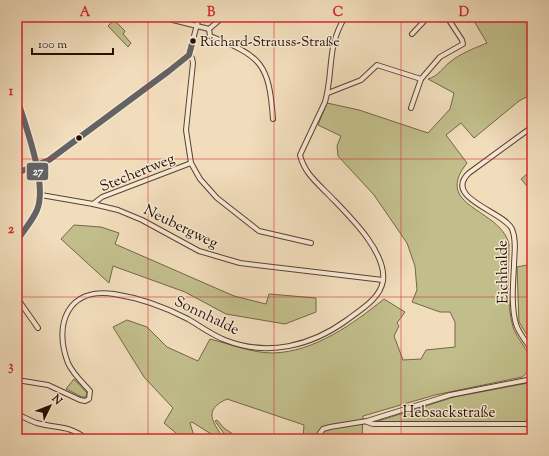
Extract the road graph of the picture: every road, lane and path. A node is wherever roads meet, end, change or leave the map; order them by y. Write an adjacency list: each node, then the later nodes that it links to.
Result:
1 (161, 17): 7 (street)
2 (199, 17): 7 (street)
3 (223, 17): 8 (street)
4 (345, 17): 12 (street)
5 (428, 17): 9 (street)
6 (447, 17): 11 (street)
7 (197, 26): 8 (street); 10 (street)
8 (209, 29): 15 (street)
9 (412, 34)
10 (189, 54): 17 (street, Stechertweg); 18 (street)
11 (421, 79): 12 (street); 14 (street)
12 (328, 93): 24 (street)
13 (17, 98): 18 (street)
14 (411, 108)
15 (273, 119)
16 (532, 127): 27 (street, Eichhalde)
17 (191, 163): 21 (street, Stechertweg); 23 (street, Stechertweg)
18 (36, 165): 19 (street); 20 (street)
19 (17, 173)
20 (41, 195): 21 (street, Neubergweg); 22 (street)
21 (93, 204): 24 (street, Neubergweg)
22 (17, 241)
23 (311, 242)
24 (383, 280): 29 (street, Sonnhalde)
25 (17, 298): 26 (street)
26 (38, 328)
27 (532, 351)
28 (532, 375): 31 (street)
29 (17, 380)
30 (17, 414): 33 (street)
31 (367, 422): 32 (street, Hebsackstraße); 34 (street)
32 (532, 424)
33 (87, 439)
34 (316, 439)

